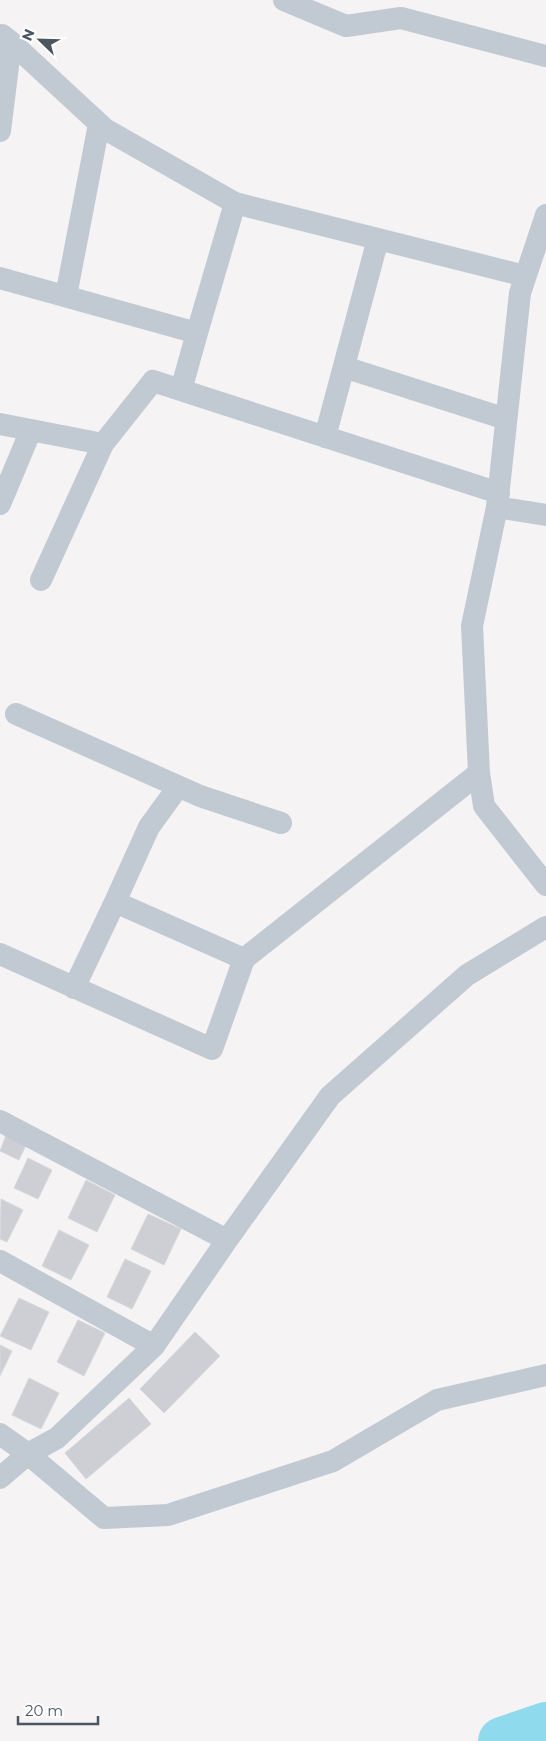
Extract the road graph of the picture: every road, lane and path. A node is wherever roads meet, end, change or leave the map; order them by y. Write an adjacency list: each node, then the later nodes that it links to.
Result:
1 (284, 0): 3 (street)
2 (6, 37): 4 (street); 5 (street)
3 (546, 56)
4 (99, 124): 6 (street); 11 (street)
5 (0, 131)
6 (235, 202): 8 (street); 12 (street)
7 (546, 215): 9 (street)
8 (378, 238): 9 (street); 13 (street)
9 (525, 276): 15 (street)
10 (0, 278): 11 (street)
11 (66, 296): 12 (street)
12 (197, 333): 14 (street)
13 (344, 366): 15 (street); 18 (street)
14 (181, 390): 18 (street); 19 (street)
15 (506, 419): 20 (street)
16 (0, 424): 17 (street)
17 (31, 430): 19 (street); 21 (street)
18 (325, 437): 20 (street)
19 (103, 444): 23 (street)
20 (498, 500): 22 (street); 25 (street)
21 (0, 504)
22 (546, 515)
23 (41, 580)
24 (16, 714): 26 (street)
25 (479, 774): 28 (street); 32 (street)
26 (178, 787): 27 (street); 29 (street)
27 (281, 823)
28 (546, 885)
29 (115, 902): 32 (street); 33 (street)
30 (546, 927): 35 (street)
31 (0, 954): 33 (street)
32 (244, 959): 33 (street)
33 (74, 988)
34 (0, 1121): 35 (street)
35 (227, 1240): 37 (street)
36 (0, 1261): 37 (street)
37 (154, 1346): 40 (street)
38 (546, 1375): 40 (street)
39 (0, 1434): 40 (street)
40 (28, 1454): 41 (street)
41 (0, 1478)

